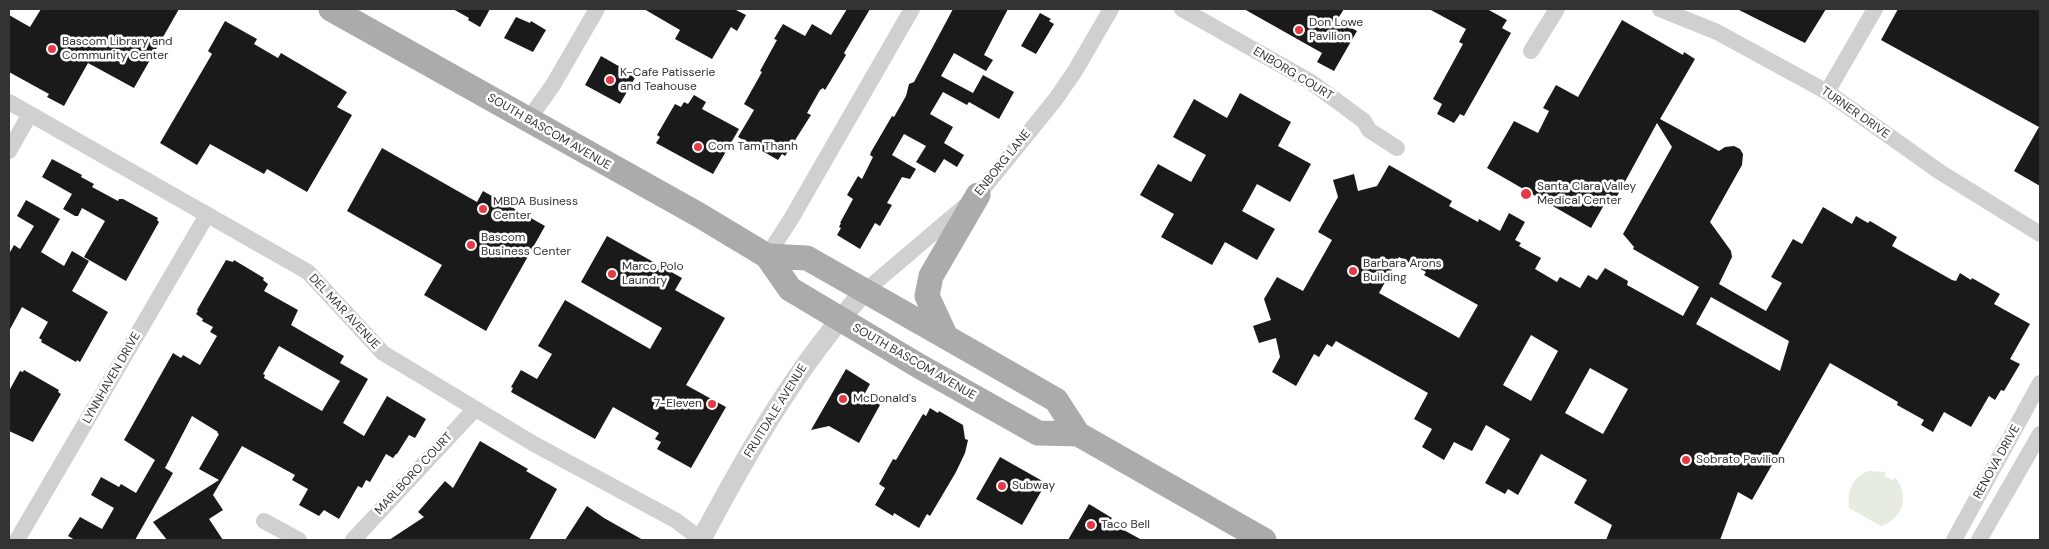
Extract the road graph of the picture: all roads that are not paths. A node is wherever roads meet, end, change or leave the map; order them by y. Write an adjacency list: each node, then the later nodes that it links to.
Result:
1 (331, 9): 13 (main road, SOUTH BASCOM AVENUE)
2 (597, 9): 13 (street)
3 (912, 9): 19 (street)
4 (1111, 9): 16 (street, ENBORG LANE)
5 (1182, 9): 14 (street, ENBORG COURT)
6 (1660, 9): 10 (street, TURNER DRIVE)
7 (1874, 9): 10 (street)
8 (1553, 10): 9 (street)
9 (1531, 51)
10 (1827, 92): 18 (street, TURNER DRIVE)
11 (9, 102): 12 (street, DEL MAR AVENUE)
12 (30, 114): 15 (street); 17 (street, DEL MAR AVENUE)
13 (528, 120): 19 (main road, SOUTH BASCOM AVENUE)
14 (1398, 148)
15 (9, 151)
16 (978, 195): 20 (street, ENBORG LANE); 22 (main road)
17 (208, 215): 24 (street, DEL MAR AVENUE); 28 (street, LYNNHAVEN DRIVE)
18 (2040, 234)
19 (767, 256): 20 (main road, SOUTH BASCOM AVENUE); 21 (main road, SOUTH BASCOM AVENUE)
20 (865, 291): 21 (street, FRUITDALE AVENUE); 22 (main road, SOUTH BASCOM AVENUE)
21 (840, 318): 25 (main road, SOUTH BASCOM AVENUE); 31 (street, FRUITDALE AVENUE)
22 (946, 337): 25 (main road, SOUTH BASCOM AVENUE)
23 (2040, 384): 33 (street, RENOVA DRIVE)
24 (475, 409): 30 (street, MARLBORO COURT); 31 (street, DEL MAR AVENUE)
25 (1078, 434): 32 (main road, SOUTH BASCOM AVENUE)
26 (2040, 434): 34 (street, RENOVA DRIVE)
27 (264, 521): 29 (street)
28 (17, 540)
29 (299, 540)
30 (353, 540)
31 (701, 540)
32 (1264, 540)
33 (1954, 540)
34 (1980, 540)

